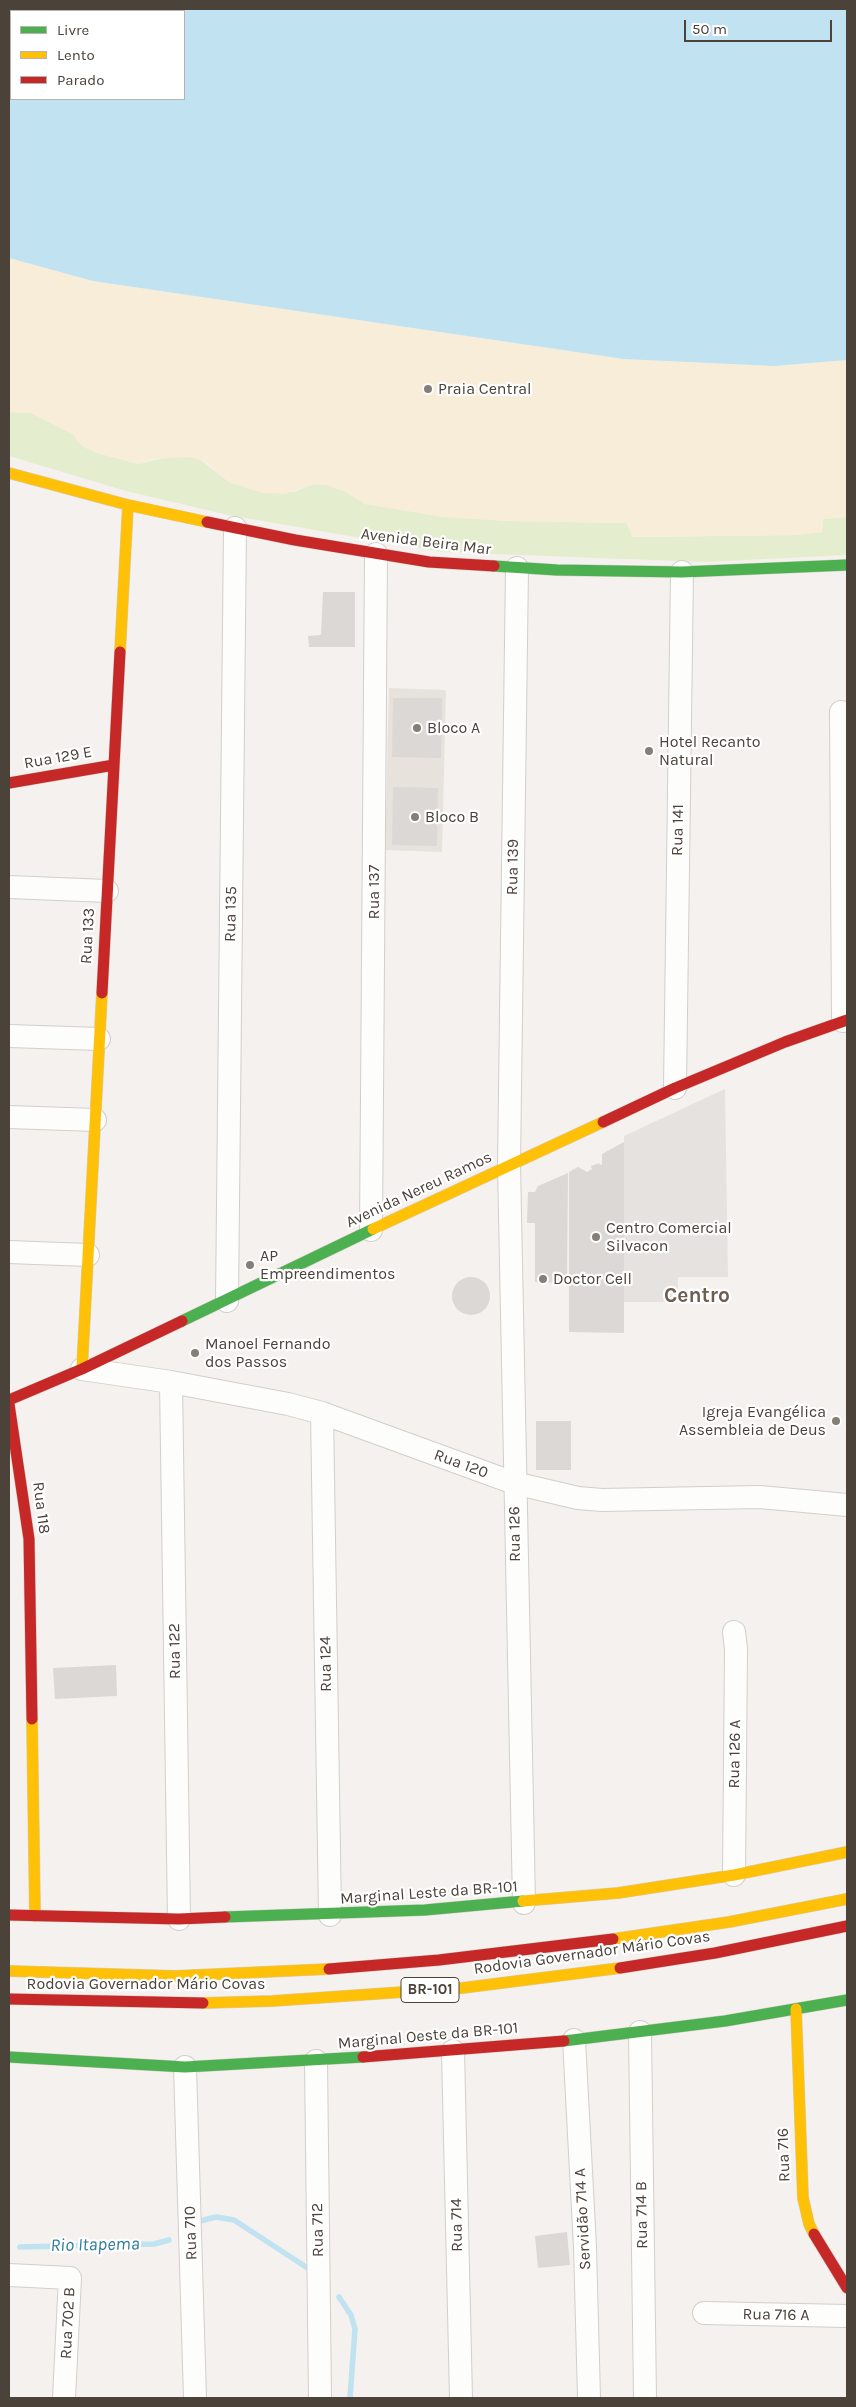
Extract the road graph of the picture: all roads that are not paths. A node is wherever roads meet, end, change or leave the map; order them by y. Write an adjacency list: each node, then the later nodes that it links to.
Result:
1 (9, 472): 2 (main road, Avenida Beira Mar)
2 (128, 505): 3 (main road, Avenida Beira Mar); 9 (main road, Rua 133)
3 (235, 528): 4 (main road, Avenida Beira Mar); 23 (street, Rua 135)
4 (376, 554): 6 (main road, Avenida Beira Mar); 20 (street, Rua 137)
5 (847, 565): 7 (main road, Avenida Beira Mar)
6 (518, 568): 7 (main road, Avenida Beira Mar); 19 (street, Rua 139)
7 (682, 572): 16 (street, Rua 141)
8 (840, 712): 13 (street)
9 (114, 765): 10 (main road, Rua 129 E); 12 (main road, Rua 133)
10 (9, 783)
11 (9, 887): 12 (street)
12 (107, 891): 15 (main road, Rua 133)
13 (845, 1020): 16 (main road, Avenida Nereu Ramos)
14 (9, 1036): 15 (street)
15 (99, 1039): 18 (main road, Rua 133)
16 (675, 1088): 19 (main road, Avenida Nereu Ramos)
17 (9, 1117): 18 (street)
18 (95, 1120): 22 (main road, Rua 133)
19 (509, 1166): 20 (main road, Avenida Nereu Ramos); 29 (street, Rua 126)
20 (371, 1230): 23 (main road, Avenida Nereu Ramos)
21 (9, 1252): 22 (street)
22 (88, 1254): 24 (main road, Rua 133)
23 (227, 1301): 24 (main road, Avenida Nereu Ramos)
24 (82, 1369): 25 (street, Rua 120); 26 (main road, Avenida Nereu Ramos)
25 (171, 1382): 28 (street, Rua 120); 39 (street, Rua 122)
26 (9, 1400)
27 (9, 1404): 38 (main road, Rua 118)
28 (322, 1413): 29 (street, Rua 120); 37 (street, Rua 124)
29 (514, 1483): 30 (street, Rua 120); 35 (street, Rua 126)
30 (847, 1506)
31 (734, 1632): 33 (street, Rua 126 A)
32 (847, 1852): 33 (main road, Marginal Leste da BR-101)
33 (734, 1875): 35 (main road, Marginal Leste da BR-101)
34 (847, 1899): 41 (main road, Rodovia Governador Mário Covas / BR-101)
35 (524, 1903): 37 (main road, Marginal Leste da BR-101)
36 (9, 1915): 38 (main road, Marginal Leste da BR-101)
37 (330, 1915): 39 (main road, Marginal Leste da BR-101)
38 (35, 1916): 39 (main road, Marginal Leste da BR-101)
39 (179, 1920)
40 (847, 1926): 42 (main road, Rodovia Governador Mário Covas / BR-101)
41 (9, 1971)
42 (9, 1999)
43 (847, 2000): 44 (main road, Marginal Oeste da BR-101)
44 (796, 2009): 45 (main road, Marginal Oeste da BR-101); 52 (main road, Rua 716)
45 (640, 2032): 46 (main road, Marginal Oeste da BR-101); 60 (street, Rua 714 B)
46 (574, 2040): 47 (main road, Marginal Oeste da BR-101); 59 (street, Servidão 714 A)
47 (453, 2051): 49 (main road, Marginal Oeste da BR-101); 58 (street, Rua 714)
48 (9, 2057): 50 (main road, Marginal Oeste da BR-101)
49 (316, 2061): 50 (main road, Marginal Oeste da BR-101); 57 (street, Rua 712)
50 (185, 2067): 56 (street, Rua 710)
51 (9, 2276): 55 (street, Rua 702 B)
52 (847, 2288)
53 (704, 2313): 54 (street, Rua 716 A)
54 (847, 2316)
55 (64, 2398)
56 (194, 2398)
57 (320, 2398)
58 (461, 2398)
59 (589, 2398)
60 (645, 2398)

